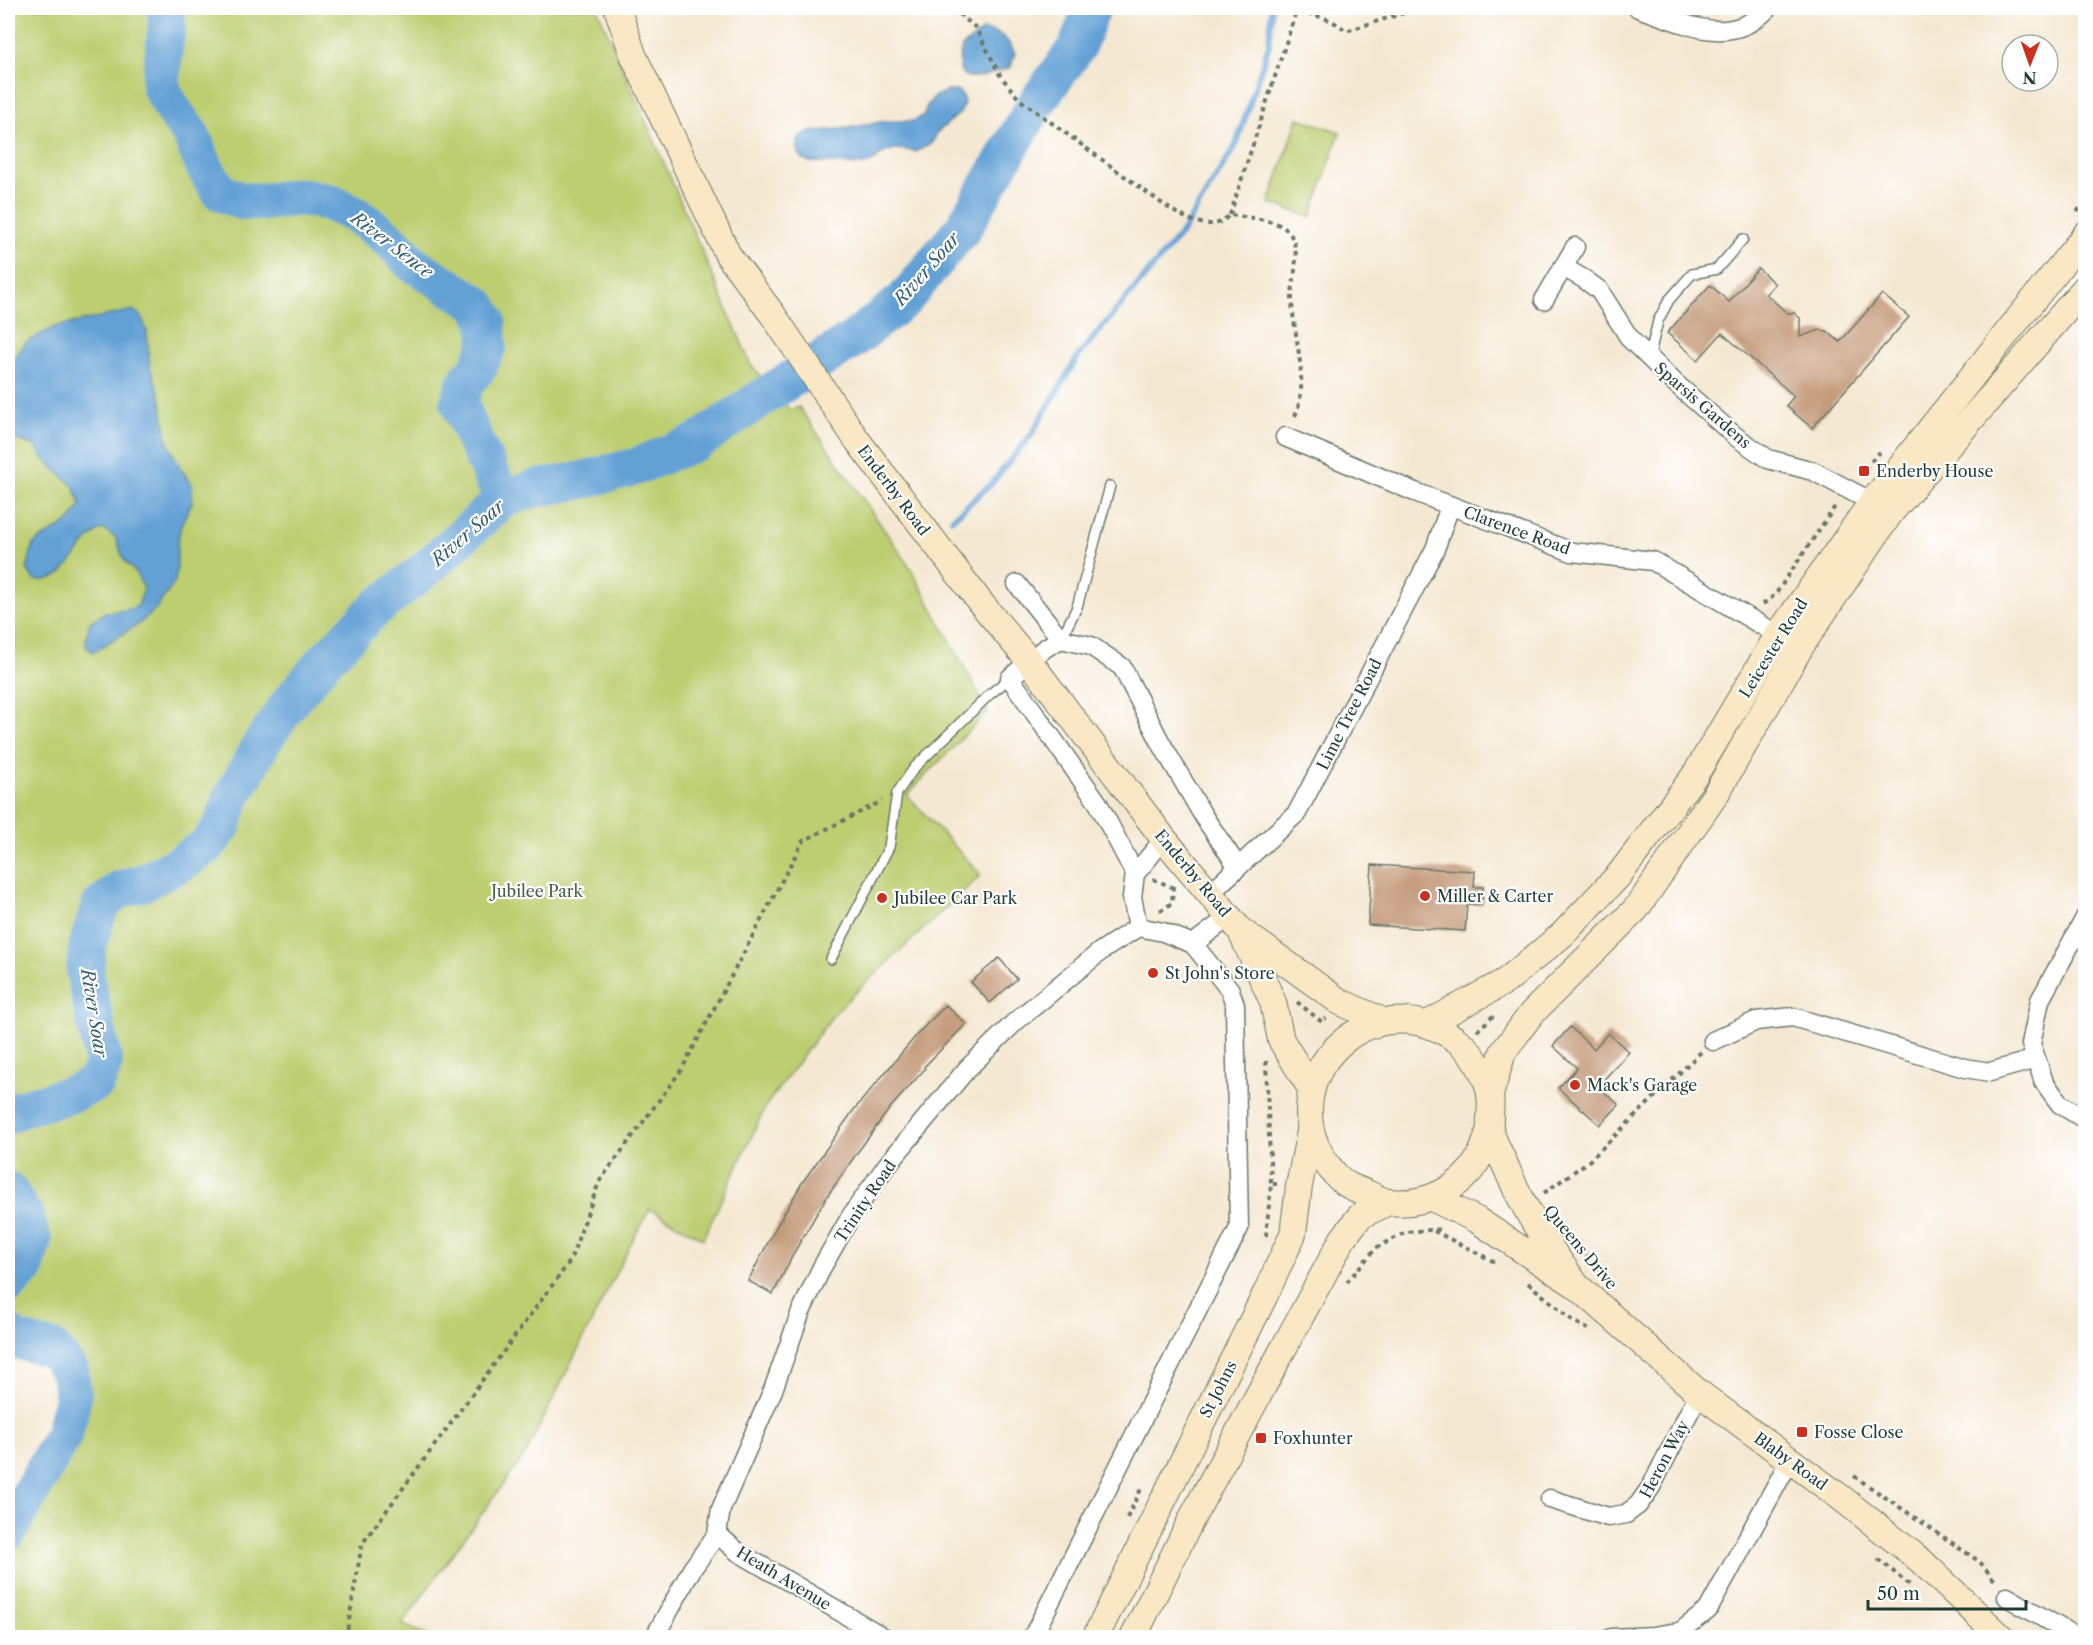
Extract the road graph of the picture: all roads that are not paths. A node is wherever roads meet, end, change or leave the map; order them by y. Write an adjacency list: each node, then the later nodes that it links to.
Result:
1 (617, 8): 18 (main road, Enderby Road)
2 (1638, 8): 3 (street)
3 (1768, 8)
4 (2085, 234): 13 (main road, Leicester Road)
5 (1743, 239): 10 (lane)
6 (1575, 247): 7 (street)
7 (1563, 267): 9 (street); 10 (street, Sparsis Gardens)
8 (2085, 287): 34 (main road, Leicester Road)
9 (1544, 300)
10 (1649, 358): 13 (street, Sparsis Gardens)
11 (1285, 437): 14 (street, Clarence Road)
12 (1110, 486): 17 (lane)
13 (1872, 501): 16 (main road, Leicester Road)
14 (1450, 506): 16 (street, Clarence Road); 21 (street, Lime Tree Road)
15 (1017, 584): 17 (street)
16 (1778, 635): 30 (main road, Leicester Road)
17 (1061, 639): 18 (street); 21 (street)
18 (1030, 662): 19 (street); 20 (main road, Enderby Road)
19 (1010, 678): 22 (street); 28 (lane)
20 (1164, 839): 22 (street); 23 (main road, Enderby Road)
21 (1238, 867): 23 (street, Lime Tree Road)
22 (1135, 874): 26 (street)
23 (1209, 894): 25 (main road, Enderby Road)
24 (2085, 916): 32 (street)
25 (1235, 923): 27 (street); 29 (main road, Enderby Road); 33 (main road, Enderby Road)
26 (1138, 927): 27 (street); 44 (street, Trinity Road)
27 (1193, 944): 48 (street)
28 (831, 959)
29 (1383, 1022): 30 (main road); 33 (main road)
30 (1427, 1024): 34 (main road)
31 (1713, 1041): 32 (street)
32 (2036, 1059): 35 (street)
33 (1311, 1089): 37 (main road)
34 (1490, 1095): 36 (main road)
35 (2085, 1120)
36 (1490, 1128): 38 (main road); 40 (main road, Blaby Road)
37 (1310, 1131): 39 (main road); 49 (main road, St Johns)
38 (1432, 1197): 39 (main road); 40 (main road, Blaby Road)
39 (1388, 1202): 50 (main road)
40 (1577, 1286): 41 (main road, Blaby Road)
41 (1699, 1393): 42 (main road, Blaby Road); 43 (street, Heron Way)
42 (1790, 1460): 51 (street); 52 (main road, Blaby Road)
43 (1550, 1499)
44 (717, 1534): 46 (street, Trinity Road); 47 (street, Heath Avenue)
45 (2007, 1597): 53 (street)
46 (654, 1638)
47 (885, 1638)
48 (1032, 1638)
49 (1095, 1638)
50 (1133, 1638)
51 (1611, 1638)
52 (2002, 1638)
53 (2078, 1638)

